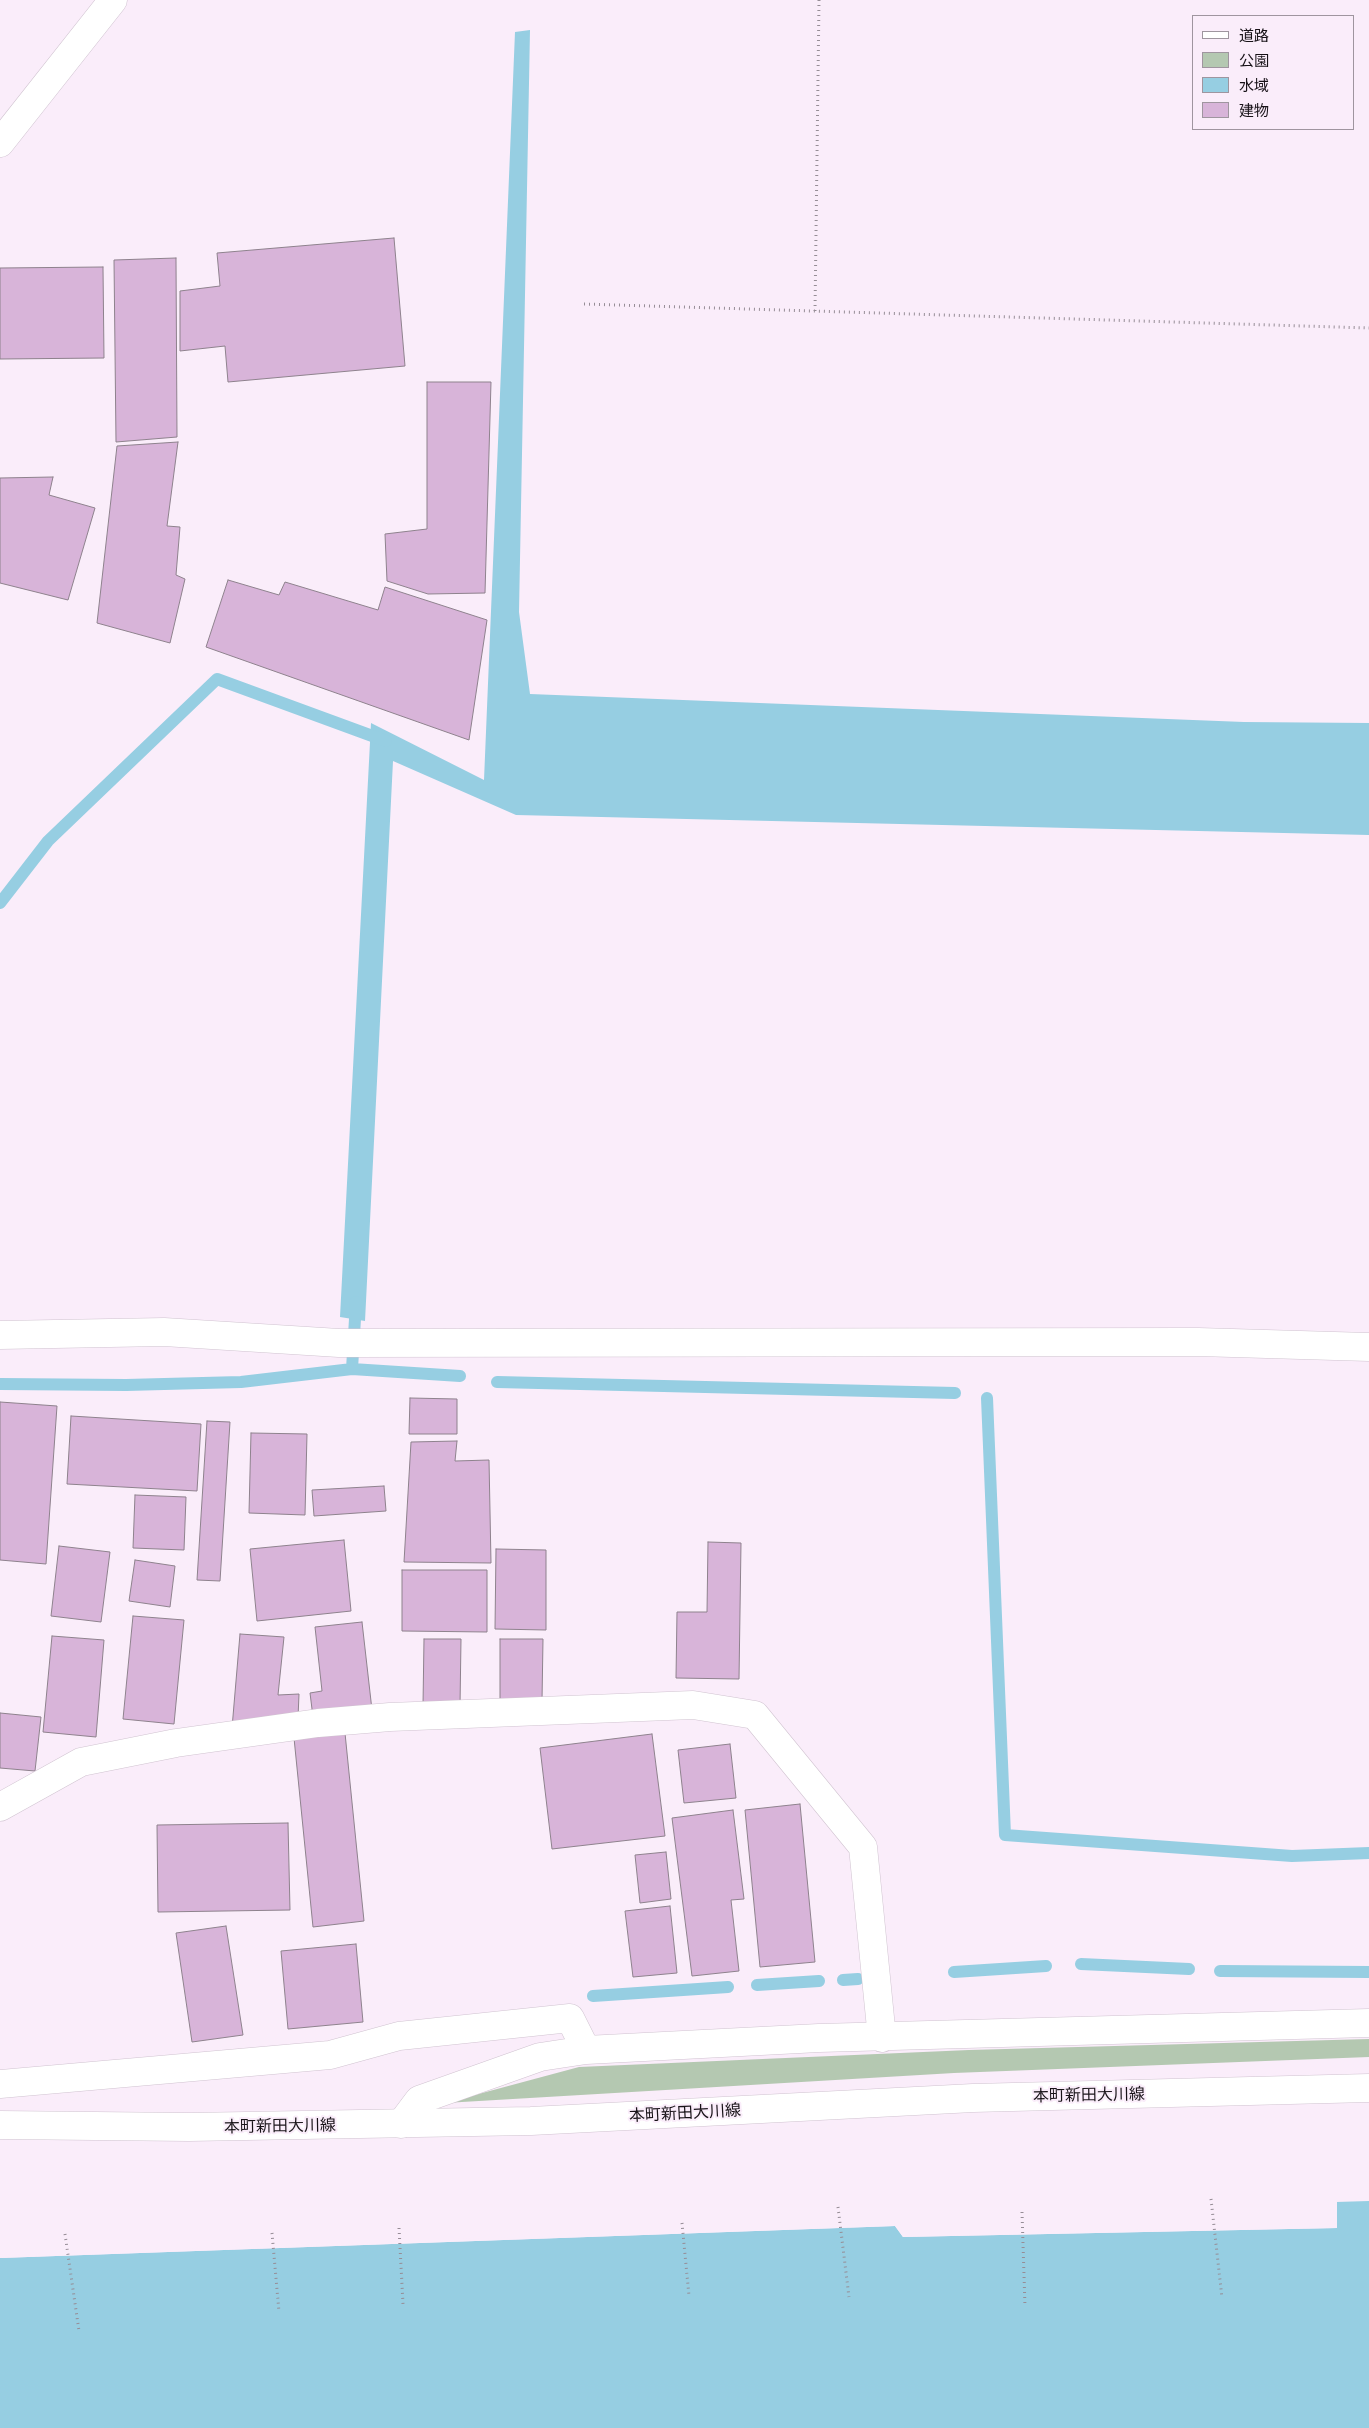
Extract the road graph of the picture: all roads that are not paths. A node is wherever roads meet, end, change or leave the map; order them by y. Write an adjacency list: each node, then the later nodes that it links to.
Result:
1 (113, 0): 2 (street)
2 (0, 143)
3 (0, 1335): 4 (street)
4 (1369, 1347)
5 (0, 1806): 7 (street)
6 (1369, 2023): 7 (street)
7 (882, 2038): 8 (street)
8 (586, 2050): 9 (street); 11 (street)
9 (0, 2084)
10 (1369, 2088): 11 (street, 本町新田大川線)
11 (401, 2124): 12 (street, 本町新田大川線)
12 (0, 2125)

